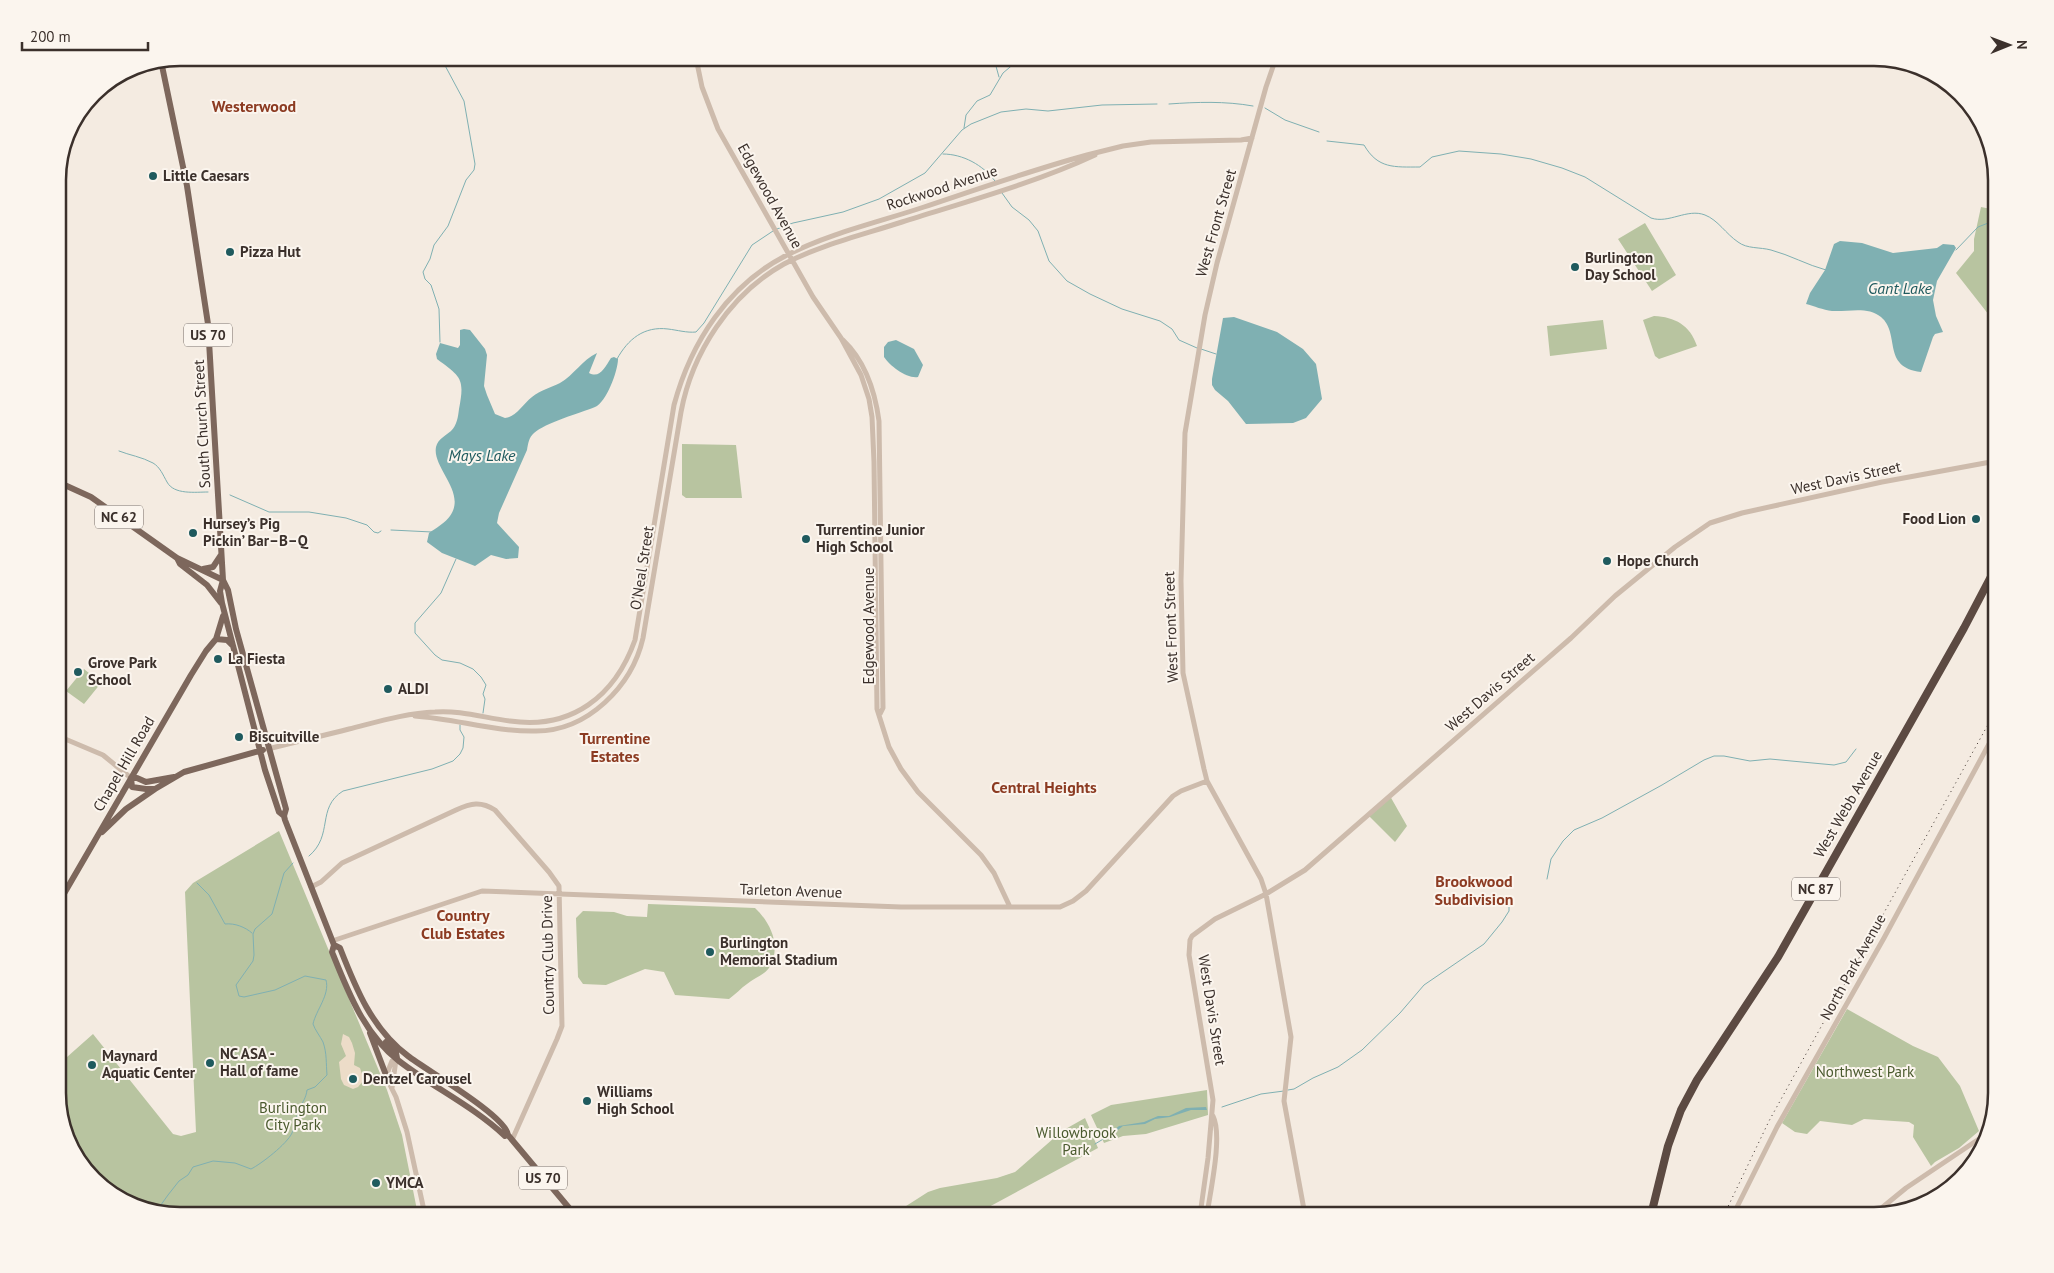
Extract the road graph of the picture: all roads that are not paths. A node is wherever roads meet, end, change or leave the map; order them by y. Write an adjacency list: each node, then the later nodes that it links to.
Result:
1 (698, 66): 6 (street, Edgewood Avenue)
2 (1273, 66): 4 (street, West Front Street)
3 (162, 67): 13 (main road, South Church Street / US 70)
4 (1252, 138): 5 (street, Rockwood Avenue); 33 (street, West Front Street)
5 (1105, 151): 6 (street, Rockwood Avenue); 7 (street, Rockwood Avenue)
6 (788, 255): 7 (street, Edgewood Avenue); 26 (street, O'Neal Street)
7 (792, 260): 8 (street, Edgewood Avenue); 26 (street, O'Neal Street)
8 (841, 338): 9 (street, Edgewood Avenue); 10 (street, Edgewood Avenue)
9 (870, 405): 10 (street); 16 (street, Edgewood Avenue)
10 (876, 406): 16 (street, Edgewood Avenue)
11 (1988, 462): 40 (street, West Davis Street)
12 (66, 485): 14 (main road, NC 62)
13 (222, 554): 15 (main road); 19 (main road, South Church Street / US 70)
14 (177, 558): 15 (main road, NC 62); 18 (main road, NC 62)
15 (202, 569): 17 (main road, NC 62)
16 (878, 570): 41 (street, Edgewood Avenue)
17 (216, 576): 18 (main road); 19 (main road, NC 62)
18 (201, 580): 21 (main road, NC 62)
19 (223, 580): 21 (main road); 22 (main road, South Church Street / US 70); 29 (main road, South Church Street / US 70)
20 (1988, 583): 57 (highway, West Webb Avenue / NC 87)
21 (208, 585): 22 (main road, NC 62)
22 (222, 603): 23 (main road, South Church Street / US 70)
23 (224, 614): 24 (main road, Chapel Hill Road); 25 (main road, South Church Street / US 70)
24 (216, 640): 25 (main road); 32 (main road, Chapel Hill Road)
25 (232, 645): 30 (main road, South Church Street / US 70)
26 (404, 716): 29 (street, O'Neal Street)
27 (66, 739): 32 (street)
28 (1988, 746): 58 (street, North Park Avenue)
29 (268, 749): 30 (main road, O'Neal Street); 35 (main road, South Church Street / US 70)
30 (260, 750): 31 (main road, O'Neal Street); 35 (main road, South Church Street / US 70)
31 (174, 777): 32 (main road); 34 (main road)
32 (131, 778): 34 (main road); 36 (main road, Chapel Hill Road)
33 (1207, 781): 40 (street, West Front Street); 41 (street, Tarleton Avenue)
34 (156, 788): 36 (main road)
35 (284, 816): 37 (main road, South Church Street / US 70)
36 (96, 838): 38 (main road, Chapel Hill Road)
37 (311, 887): 39 (street, Country Club Drive); 42 (main road, South Church Street / US 70)
38 (66, 890)
39 (559, 893): 41 (street, Tarleton Avenue); 42 (street, Tarleton Avenue); 49 (street, Country Club Drive)
40 (1266, 894): 48 (street, West Davis Street); 56 (street, West Front Street)
41 (1010, 907)
42 (333, 943): 43 (main road, South Church Street / US 70); 44 (main road, South Church Street / US 70)
43 (376, 1024): 45 (main road); 46 (main road, South Church Street / US 70)
44 (367, 1027): 45 (main road, South Church Street / US 70); 47 (main road)
45 (396, 1059): 46 (main road); 47 (street); 49 (main road, South Church Street / US 70)
46 (424, 1067): 49 (main road, South Church Street / US 70)
47 (390, 1085): 52 (street)
48 (1213, 1116): 54 (street, West Davis Street); 55 (street, West Davis Street)
49 (510, 1138): 53 (main road, South Church Street / US 70)
50 (1977, 1141): 51 (street)
51 (1884, 1206)
52 (423, 1207)
53 (568, 1207)
54 (1201, 1207)
55 (1208, 1207)
56 (1303, 1207)
57 (1653, 1207)
58 (1737, 1207)

